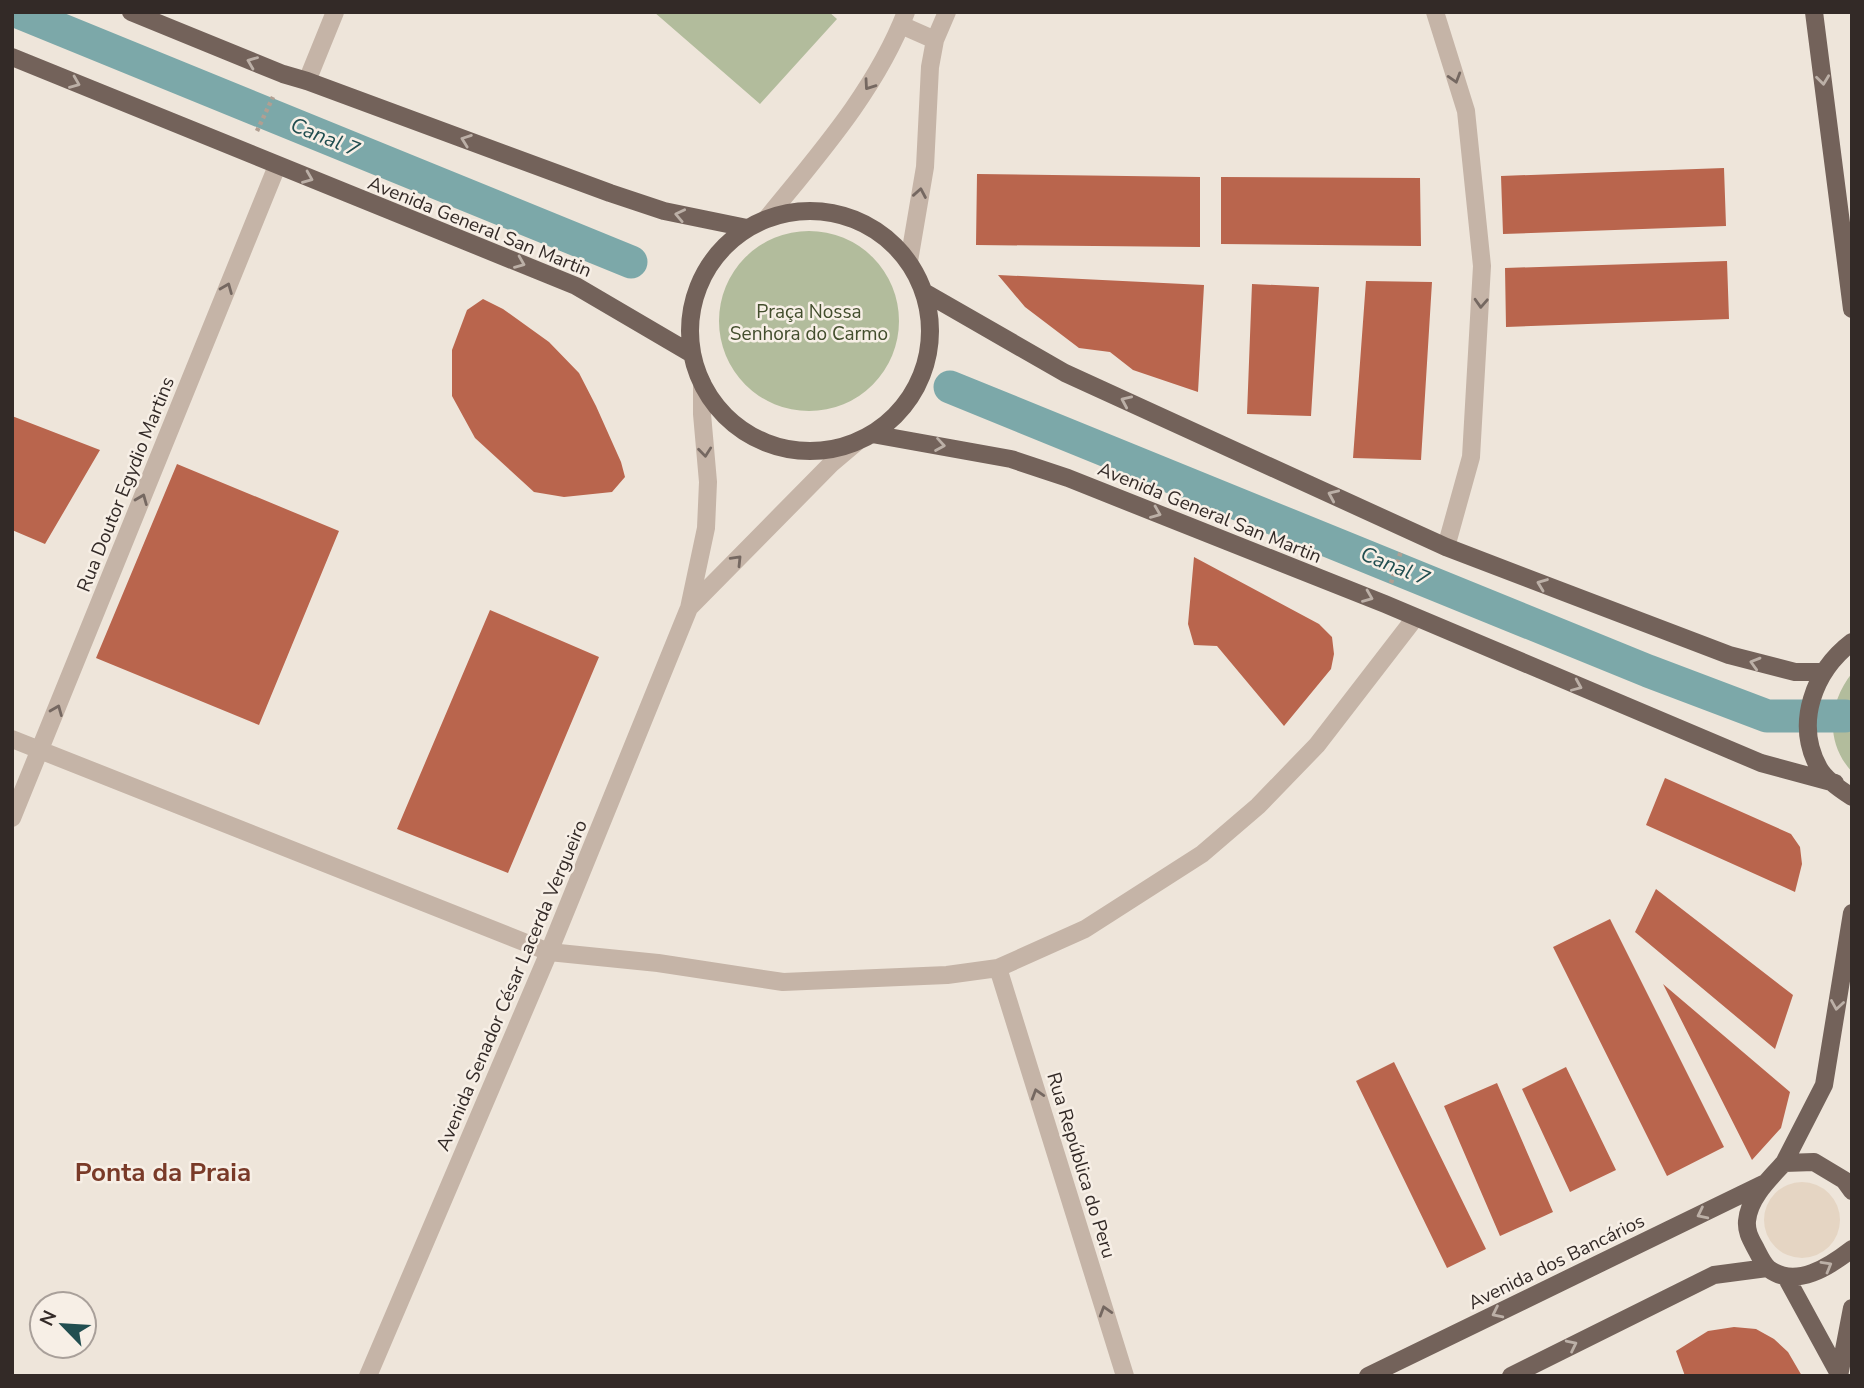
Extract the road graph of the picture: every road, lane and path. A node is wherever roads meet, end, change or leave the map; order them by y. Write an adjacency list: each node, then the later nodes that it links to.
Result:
1 (131, 12): 9 (main road, one-way to 1)
2 (335, 12): 10 (street)
3 (947, 12): 7 (street)
4 (1435, 12): 22 (street, one-way to 22)
5 (1814, 12): 17 (main road, one-way to 17)
6 (903, 19): 7 (street); 13 (street, one-way to 13)
7 (935, 40): 15 (street, one-way to 7)
8 (12, 57): 11 (main road, Avenida General San Martin, one-way to 11)
9 (283, 74): 10 (main road); 11 (path)
10 (307, 81): 14 (main road, one-way to 10)
11 (247, 153): 12 (main road, Avenida General San Martin)
12 (277, 166): 18 (main road, Avenida General San Martin, one-way to 18); 29 (street, Rua Doutor Egydio Martins, one-way to 12)
13 (767, 218): 14 (main road); 15 (main road)
14 (747, 229): 18 (main road)
15 (909, 261): 16 (main road)
16 (924, 292): 20 (main road); 21 (main road, one-way to 16)
17 (1852, 309)
18 (692, 354): 19 (main road)
19 (702, 383): 20 (main road); 24 (street, one-way to 24)
20 (865, 438): 23 (main road, Avenida General San Martin, one-way to 23); 24 (street, one-way to 20)
21 (1408, 530): 22 (main road); 23 (path)
22 (1446, 547): 27 (main road, one-way to 22)
23 (1385, 604): 25 (main road, Avenida General San Martin)
24 (689, 608): 34 (street, Avenida Senador César Lacerda Vergueiro)
25 (1415, 618): 30 (main road, Avenida General San Martin, one-way to 30); 35 (street)
26 (1852, 642): 27 (main road)
27 (1822, 672): 30 (main road)
28 (12, 739): 29 (street)
29 (40, 751): 32 (street, Rua Doutor Egydio Martins); 34 (street)
30 (1835, 783): 31 (main road)
31 (1852, 797)
32 (12, 818)
33 (1852, 913): 36 (main road, one-way to 36)
34 (549, 952): 35 (street); 44 (street, Avenida Senador César Lacerda Vergueiro)
35 (998, 968): 45 (street, Rua República do Peru, one-way to 35)
36 (1784, 1163): 37 (main road); 38 (main road)
37 (1763, 1184): 40 (main road); 46 (main road, Avenida dos Bancários, one-way to 46)
38 (1852, 1191)
39 (1852, 1249): 41 (main road, one-way to 39)
40 (1767, 1268): 41 (main road); 47 (main road, one-way to 40)
41 (1786, 1276): 43 (main road)
42 (1852, 1308): 43 (main road)
43 (1839, 1375)
44 (368, 1376)
45 (1125, 1376)
46 (1367, 1376)
47 (1511, 1376)

